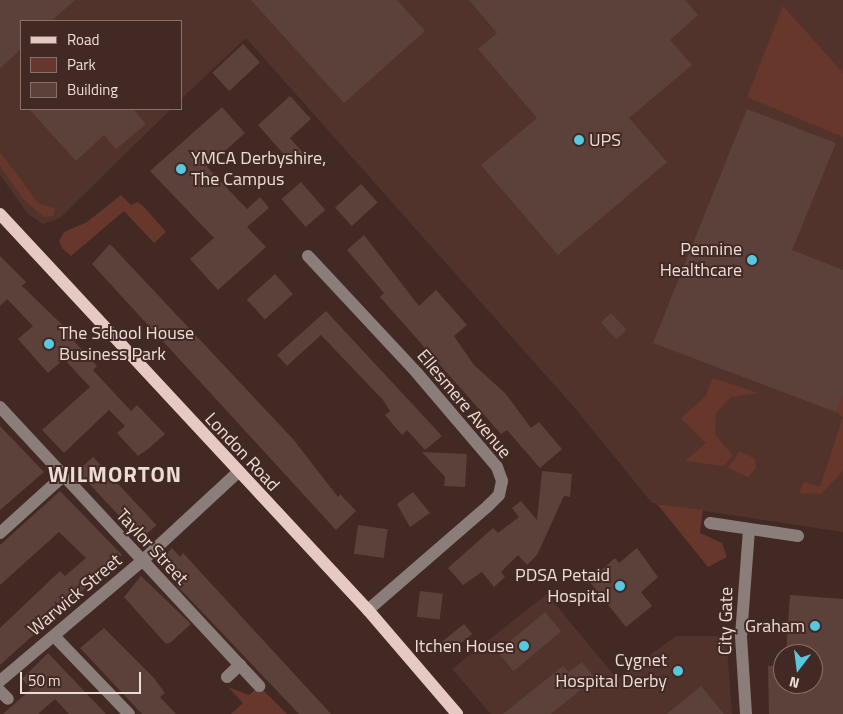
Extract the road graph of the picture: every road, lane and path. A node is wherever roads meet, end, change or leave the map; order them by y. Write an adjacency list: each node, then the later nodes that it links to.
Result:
1 (0, 214): 4 (main road, London Road)
2 (308, 256): 11 (street, Ellesmere Avenue)
3 (0, 407): 5 (street, Taylor Street)
4 (238, 473): 10 (street, Warwick Street); 11 (main road, London Road)
5 (62, 477): 8 (street); 10 (street, Taylor Street)
6 (710, 523): 7 (street)
7 (749, 529): 9 (street); 19 (street, City Gate)
8 (0, 533)
9 (798, 536)
10 (142, 561): 12 (street, Warwick Street); 13 (street, Taylor Street)
11 (368, 610): 18 (main road, London Road)
12 (54, 636): 15 (street, Warwick Street); 17 (street)
13 (240, 665): 14 (street); 16 (street, Taylor Street)
14 (227, 678)
15 (0, 681)
16 (259, 686)
17 (129, 714)
18 (457, 714)
19 (746, 714)

